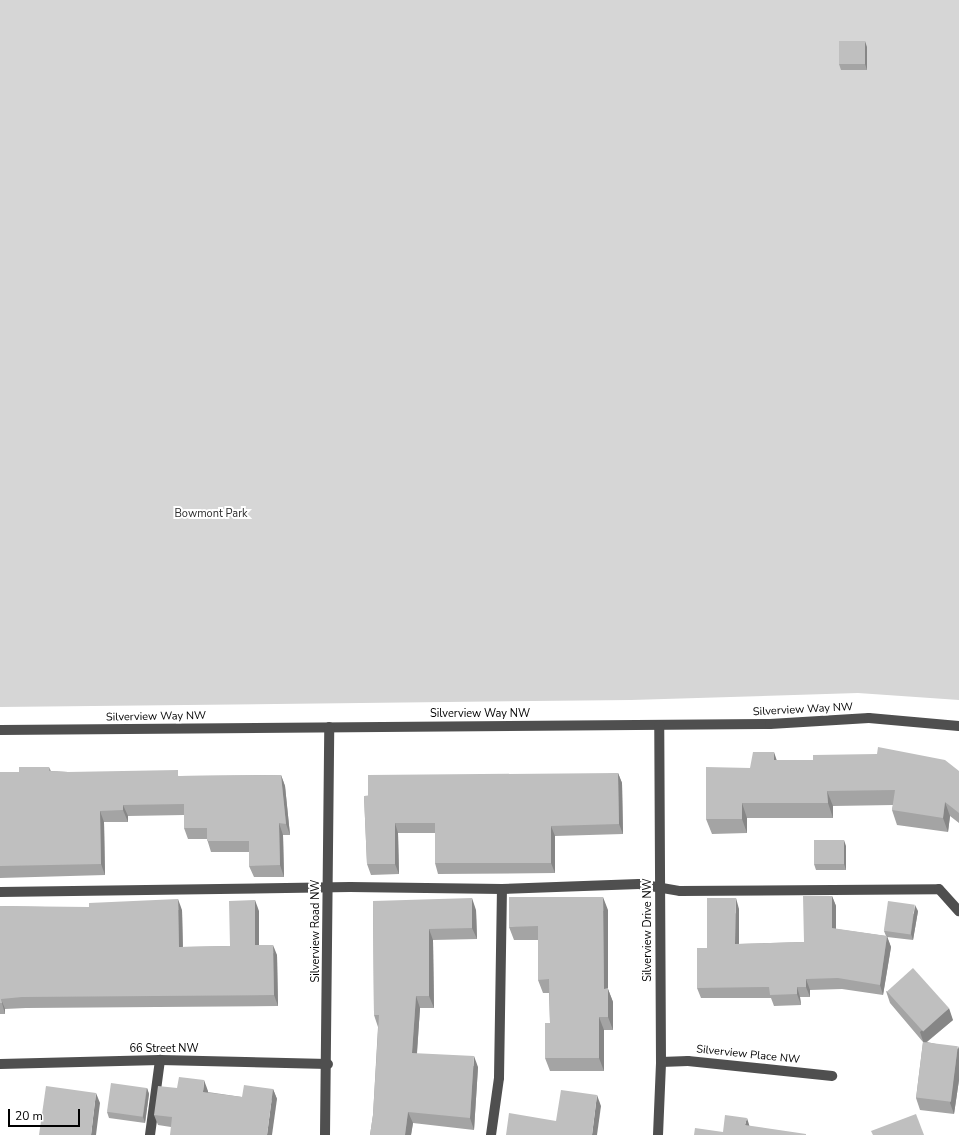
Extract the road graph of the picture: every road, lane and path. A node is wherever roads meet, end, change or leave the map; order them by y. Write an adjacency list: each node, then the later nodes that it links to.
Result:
1 (659, 725): 2 (street, Silverview Way NW); 3 (street, Silverview Way NW); 7 (street, Silverview Drive NW)
2 (959, 726)
3 (329, 727): 4 (street, Silverview Way NW); 5 (street, Silverview Road NW)
4 (0, 730)
5 (328, 888): 6 (street); 8 (street); 13 (street, Silverview Road NW)
6 (502, 889): 7 (street); 17 (street)
7 (660, 890): 9 (street); 11 (street, Silverview Drive NW)
8 (0, 892)
9 (959, 911)
10 (160, 1060): 12 (street, 66 Street NW); 13 (street, 66 Street NW); 15 (street)
11 (661, 1062): 14 (street, Silverview Place NW); 18 (street, Silverview Drive NW)
12 (0, 1064)
13 (328, 1064): 16 (street, Silverview Road NW)
14 (832, 1076)
15 (150, 1135)
16 (325, 1135)
17 (491, 1135)
18 (658, 1135)

